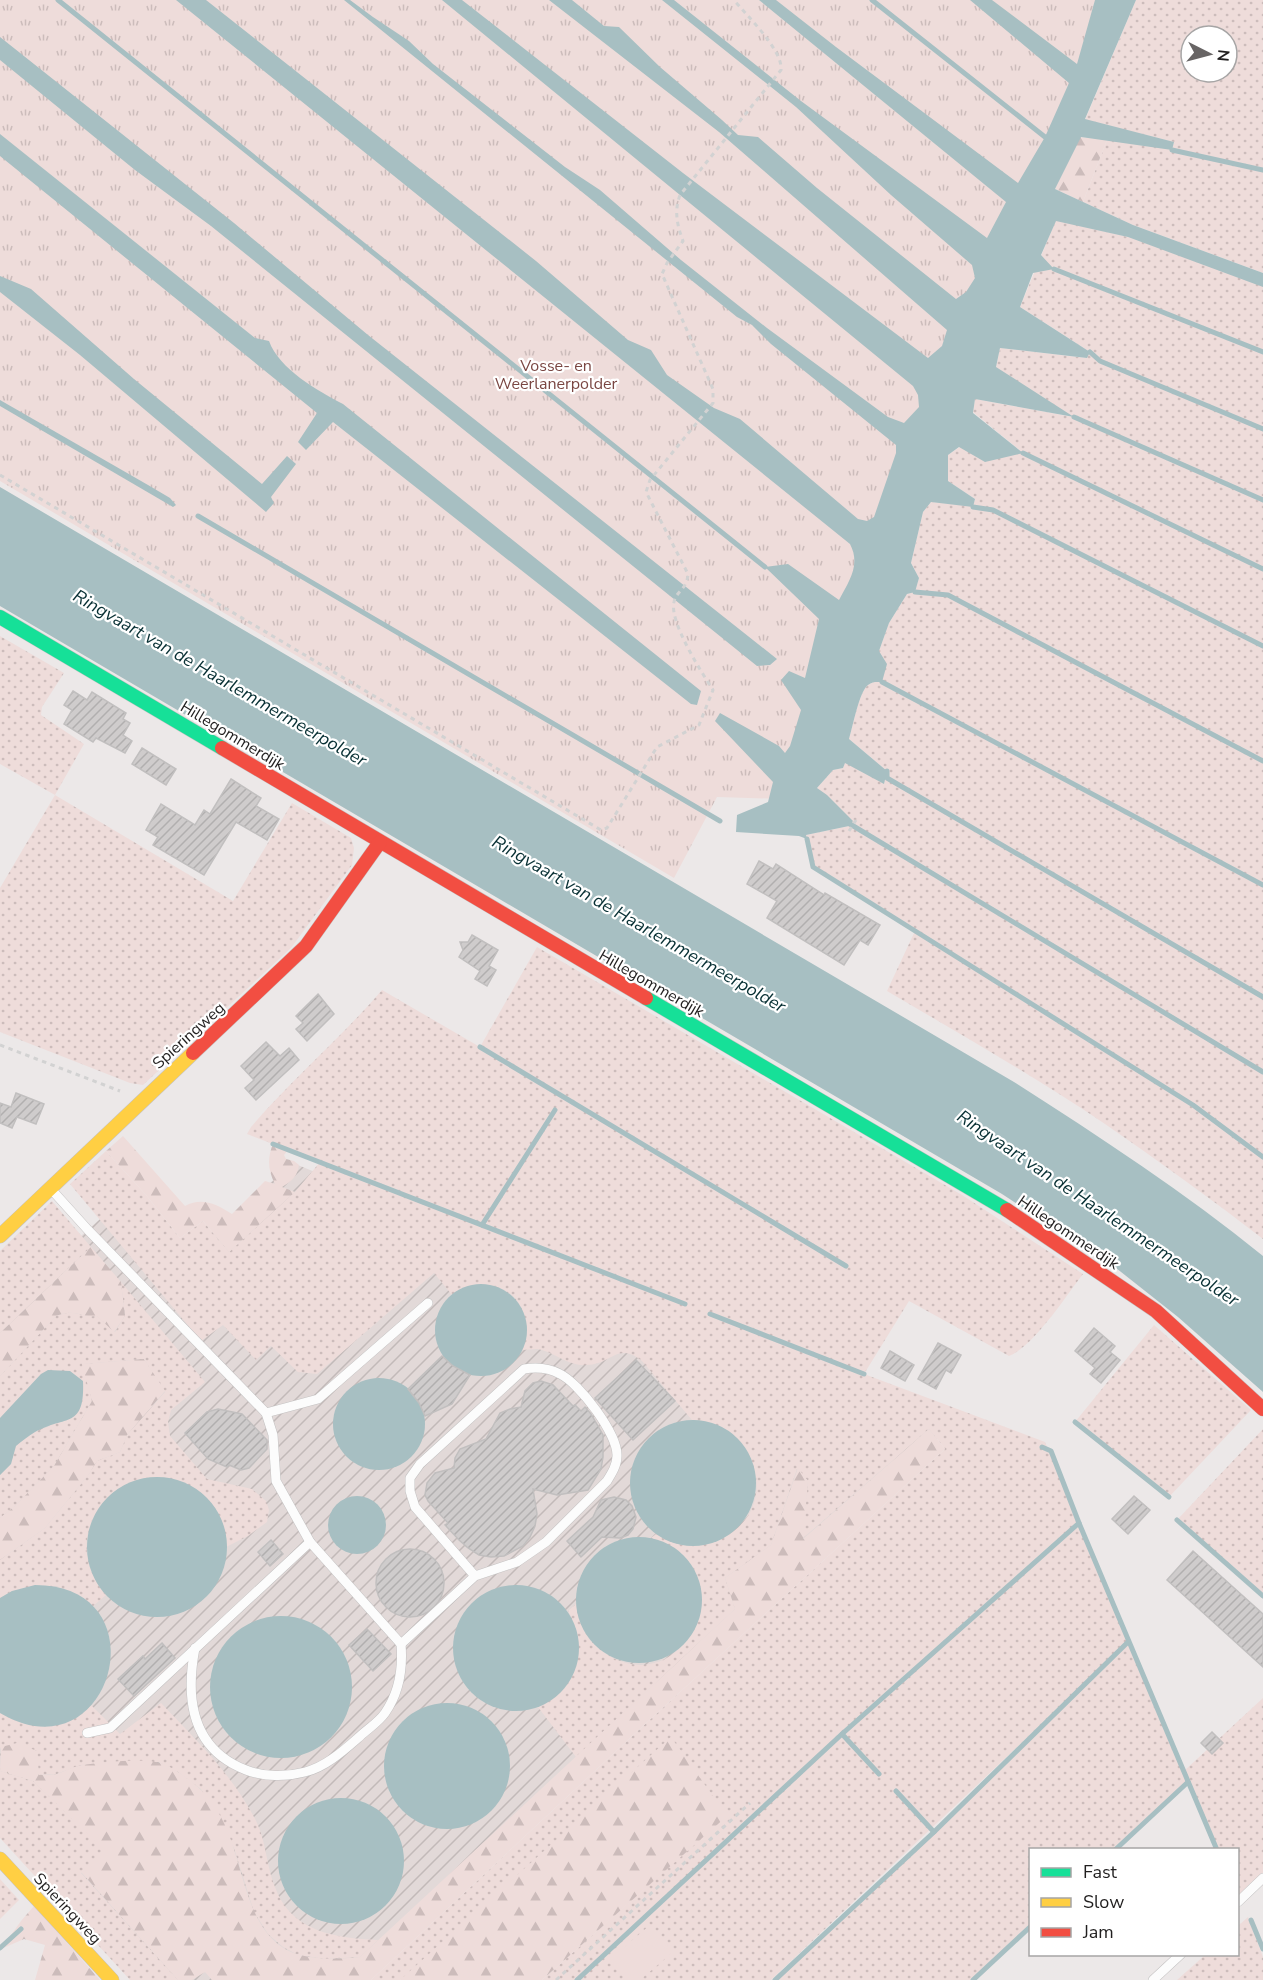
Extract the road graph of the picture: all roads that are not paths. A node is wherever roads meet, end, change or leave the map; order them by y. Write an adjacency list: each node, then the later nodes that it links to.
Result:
1 (0, 617): 2 (street, Hillegommerdijk)
2 (380, 842): 3 (street, Spieringweg); 6 (street, Hillegommerdijk)
3 (51, 1189): 4 (street, Spieringweg); 7 (lane)
4 (0, 1236)
5 (428, 1303): 7 (lane)
6 (1263, 1409)
7 (266, 1413): 8 (lane)
8 (310, 1542): 10 (lane); 11 (lane)
9 (475, 1576): 9 (lane); 10 (lane)
10 (401, 1644): 11 (lane)
11 (195, 1648): 12 (lane)
12 (87, 1733)
13 (0, 1859): 17 (street, Spieringweg)
14 (1263, 1878): 15 (lane)
15 (1239, 1901)
16 (1179, 1956): 18 (lane)
17 (112, 1980)
18 (1153, 1980)

